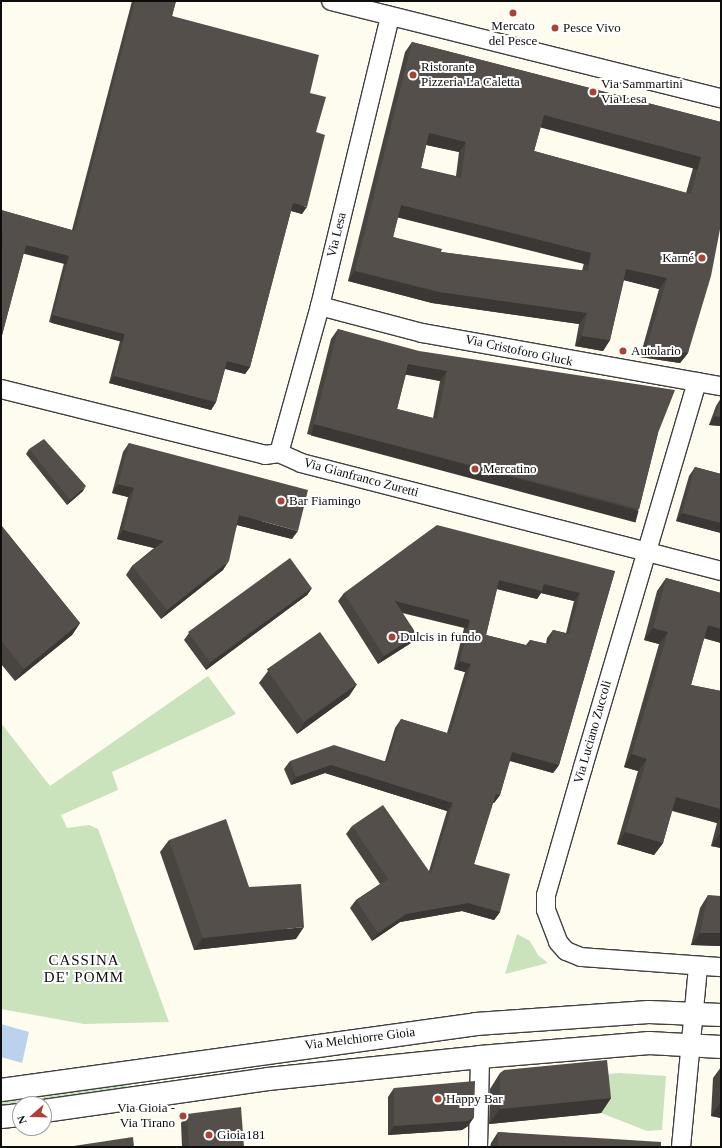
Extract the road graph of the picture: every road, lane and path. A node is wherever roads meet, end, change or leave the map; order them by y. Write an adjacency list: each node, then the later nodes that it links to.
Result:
1 (331, 1): 2 (street)
2 (390, 16): 3 (street); 4 (street, Via Lesa)
3 (721, 98)
4 (320, 306): 5 (street, Via Cristoforo Gluck); 8 (street, Via Lesa)
5 (697, 382): 6 (street, Via Cristoforo Gluck); 9 (street, Via Luciano Zuccoli)
6 (721, 386)
7 (1, 389): 8 (street, Via Gianfranco Zuretti)
8 (279, 453): 9 (street, Via Gianfranco Zuretti)
9 (645, 552): 10 (street, Via Gianfranco Zuretti); 11 (street, Via Luciano Zuccoli)
10 (721, 571)
11 (698, 967): 12 (street); 13 (street)
12 (721, 967)
13 (694, 1011): 14 (street, Via Melchiorre Gioia); 15 (street); 18 (street, Via Melchiorre Gioia)
14 (721, 1015)
15 (689, 1046): 16 (street); 17 (street); 23 (street)
16 (721, 1047)
17 (480, 1057): 19 (street); 22 (street)
18 (1, 1090)
19 (52, 1111)
20 (12, 1116): 21 (street)
21 (1, 1117)
22 (478, 1147)
23 (681, 1147)

